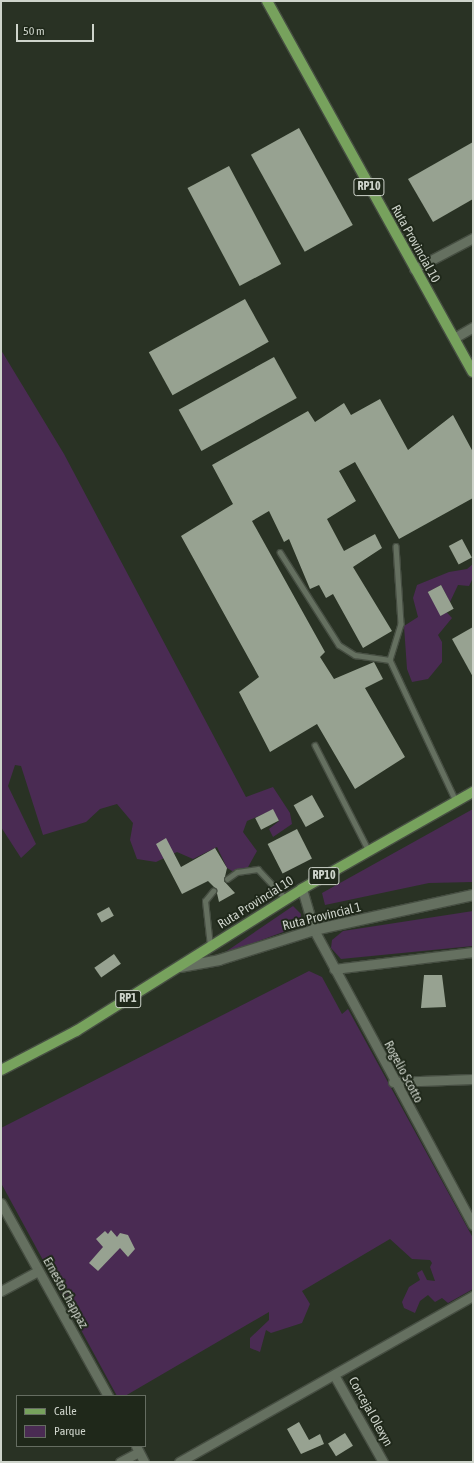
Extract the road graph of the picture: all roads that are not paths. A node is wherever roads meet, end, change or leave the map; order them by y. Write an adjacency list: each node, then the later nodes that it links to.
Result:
1 (267, 1): 3 (main road, Ruta Provincial 10 / RP10)
2 (473, 238): 3 (street)
3 (414, 269): 5 (main road, Ruta Provincial 10 / RP10)
4 (473, 327): 5 (street)
5 (454, 338): 6 (main road, Ruta Provincial 10 / RP10)
6 (473, 372)
7 (396, 546): 9 (lane)
8 (280, 552): 9 (lane)
9 (390, 660): 12 (lane)
10 (315, 745): 13 (lane)
11 (473, 792): 12 (main road, Ruta Provincial 10 / RP10)
12 (456, 801): 13 (main road, Ruta Provincial 10 / RP10)
13 (369, 851): 15 (main road, Ruta Provincial 10 / RP10)
14 (227, 879): 18 (lane)
15 (302, 889): 18 (main road, Ruta Provincial 10 / RP10); 19 (street, Rogelio Scotto)
16 (213, 891): 20 (lane)
17 (473, 895): 19 (main road, Ruta Provincial 1 / RP1)
18 (286, 899): 20 (main road, Ruta Provincial 10 / RP10)
19 (314, 930): 22 (main road, Ruta Provincial 1 / RP1); 23 (street, Rogelio Scotto)
20 (210, 947): 22 (main road, Ruta Provincial 10 / RP10)
21 (473, 952): 23 (street)
22 (180, 967): 24 (main road, RP1)
23 (334, 968): 26 (street, Rogelio Scotto)
24 (1, 1070)
25 (473, 1079): 26 (street)
26 (393, 1082): 28 (street, Rogelio Scotto)
27 (1, 1203): 29 (street, Ernesto Chappaz)
28 (473, 1225)
29 (38, 1272): 30 (street); 33 (street, Ernesto Chappaz)
30 (1, 1291)
31 (473, 1296): 32 (street)
32 (334, 1375): 37 (street); 38 (street, Concejal Olexyn)
33 (107, 1395)
34 (138, 1449): 35 (street); 36 (street)
35 (120, 1462)
36 (144, 1462)
37 (179, 1462)
38 (383, 1462)

